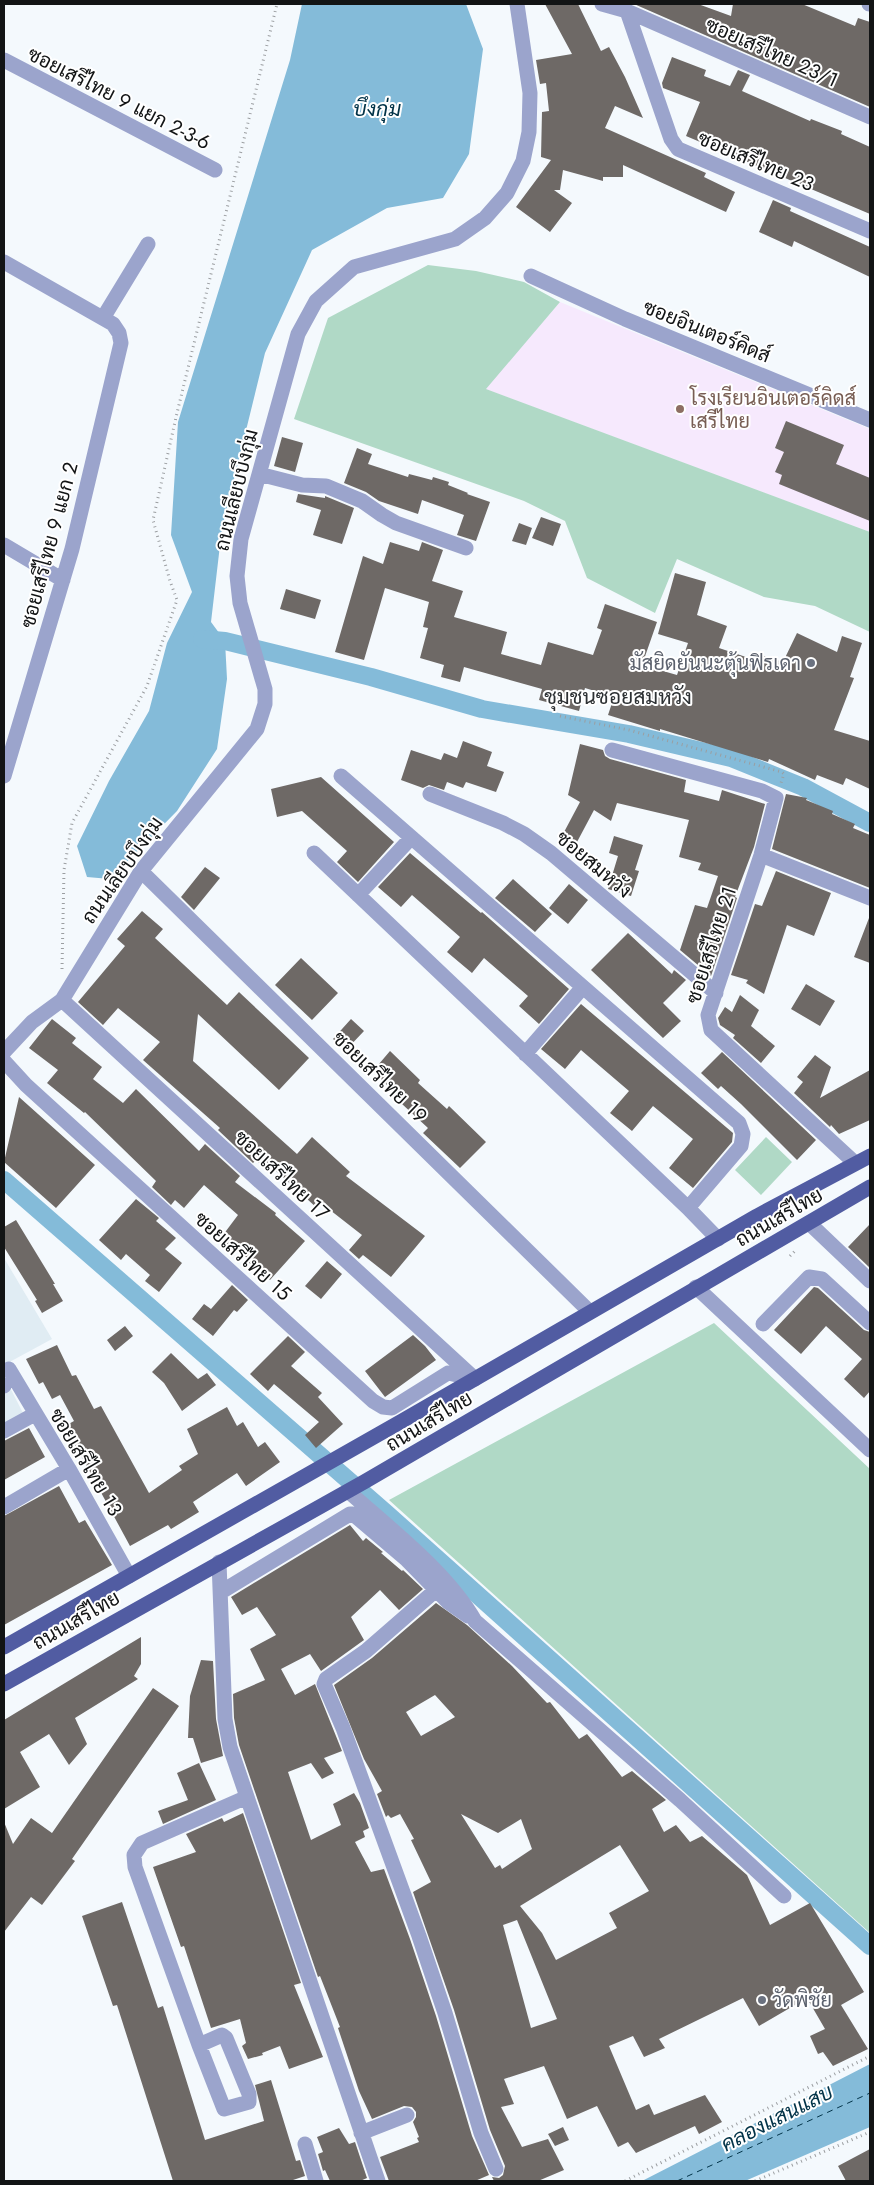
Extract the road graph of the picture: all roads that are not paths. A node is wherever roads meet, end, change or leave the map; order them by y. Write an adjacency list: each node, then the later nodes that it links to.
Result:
1 (517, 4): 13 (street, ถนนเลียบบึงกุ่ม)
2 (602, 4): 3 (street, ซอยเสรีไทย 23/1)
3 (627, 11): 5 (street, ซอยเสรีไทย 23/1); 7 (street, ซอยเสรีไทย 23)
4 (4, 60): 6 (street, ซอยเสรีไทย 9 แยก 2-3-6)
5 (870, 117)
6 (215, 170)
7 (870, 231)
8 (148, 244): 11 (street)
9 (4, 262): 11 (street)
10 (531, 276): 12 (street, ซอยอินเตอร์คิดส์)
11 (108, 321): 16 (street, ซอยเสรีไทย 9 แยก 2)
12 (870, 420)
13 (259, 474): 15 (street); 24 (street, ถนนเลียบบึงกุ่ม)
14 (4, 545): 16 (street)
15 (466, 548)
16 (63, 580): 18 (street, ซอยเสรีไทย 9 แยก 2)
17 (612, 750): 23 (street, ซอยเสรีไทย 21)
18 (4, 776)
19 (341, 776): 21 (street)
20 (430, 794): 28 (street, ซอยสมหวัง)
21 (411, 838): 25 (street); 27 (street)
22 (314, 853): 25 (street)
23 (761, 855): 26 (street); 28 (street, ซอยเสรีไทย 21)
24 (141, 871): 29 (street, ถนนเลียบบึงกุ่ม); 41 (street, ซอยเสรีไทย 19)
25 (358, 895): 31 (street)
26 (870, 898)
27 (583, 987): 31 (street); 36 (street)
28 (716, 993): 34 (street, ซอยเสรีไทย 21)
29 (62, 1000): 30 (street, ถนนเลียบบึงกุ่ม); 44 (street, ซอยเสรีไทย 17)
30 (4, 1052)
31 (525, 1054): 36 (street)
32 (4, 1061): 44 (street, ซอยเสรีไทย 15)
33 (870, 1156): 34 (main road, ถนนเสรีไทย)
34 (855, 1163): 38 (main road, ถนนเสรีไทย)
35 (870, 1187): 37 (main road, ถนนเสรีไทย)
36 (688, 1208): 38 (street)
37 (809, 1223): 39 (street); 40 (main road, ถนนเสรีไทย)
38 (718, 1239): 41 (main road, ถนนเสรีไทย)
39 (870, 1281)
40 (696, 1287): 48 (street); 50 (main road, ถนนเสรีไทย)
41 (590, 1312): 44 (main road, ถนนเสรีไทย)
42 (870, 1323): 43 (street)
43 (763, 1324)
44 (475, 1379): 53 (main road, ถนนเสรีไทย)
45 (7, 1381): 46 (street, ซอยเสรีไทย 13)
46 (34, 1414): 47 (street); 49 (street, ซอยเสรีไทย 13)
47 (4, 1431)
48 (870, 1450)
49 (69, 1469): 51 (street); 53 (street, ซอยเสรีไทย 13)
50 (348, 1491): 52 (main road, ถนนเสรีไทย); 56 (street)
51 (4, 1507)
52 (219, 1562): 55 (street); 58 (main road, ถนนเสรีไทย)
53 (129, 1576): 57 (main road, ถนนเสรีไทย)
54 (436, 1590): 55 (street); 56 (street); 65 (street)
55 (221, 1592): 59 (street)
56 (475, 1620): 60 (street)
57 (4, 1647)
58 (4, 1684)
59 (246, 1797): 61 (street); 63 (street)
60 (784, 1896)
61 (198, 2044): 61 (street)
62 (407, 2115): 63 (street)
63 (361, 2133): 66 (street)
64 (305, 2144): 67 (street)
65 (496, 2169)
66 (375, 2180)
67 (316, 2181)

